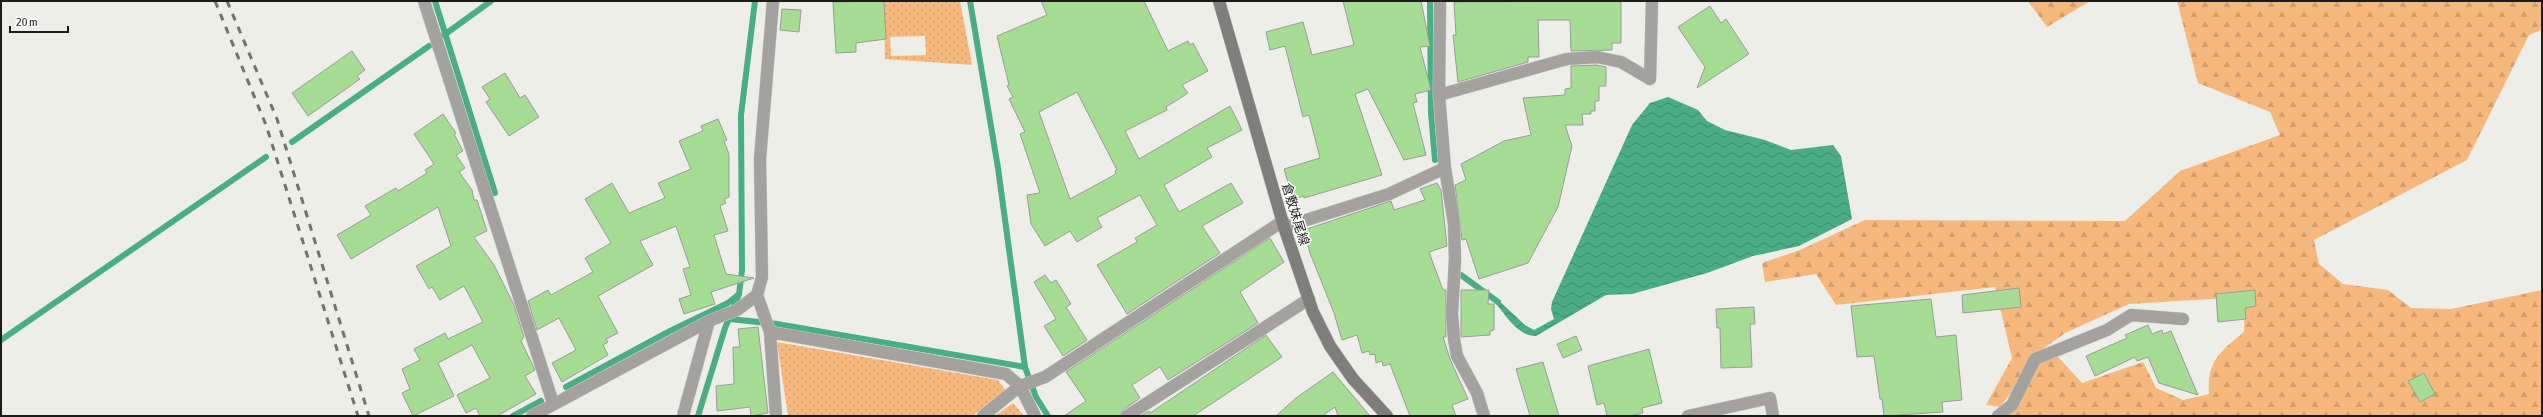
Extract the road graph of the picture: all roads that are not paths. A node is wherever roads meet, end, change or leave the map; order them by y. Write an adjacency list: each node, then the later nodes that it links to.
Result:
1 (424, 1): 15 (street)
2 (774, 1): 9 (street)
3 (1219, 1): 8 (main road, 倉敷妹尾線)
4 (1440, 1): 6 (street)
5 (1652, 1): 6 (street)
6 (1439, 95): 7 (street)
7 (1445, 168): 8 (street); 23 (street)
8 (1284, 224): 10 (main road, 倉敷妹尾線); 14 (street)
9 (757, 295): 12 (street); 13 (street)
10 (1309, 300): 21 (street); 22 (main road, 倉敷妹尾線)
11 (2183, 319): 26 (street)
12 (709, 321): 15 (street); 17 (street)
13 (769, 330): 14 (street); 18 (street)
14 (1027, 384): 19 (street); 20 (street)
15 (553, 403): 16 (street)
16 (532, 416)
17 (683, 416)
18 (776, 416)
19 (983, 416)
20 (1035, 416)
21 (1127, 416)
22 (1387, 416)
23 (1484, 416)
24 (1688, 416): 25 (street)
25 (1773, 416)
26 (1998, 416)

